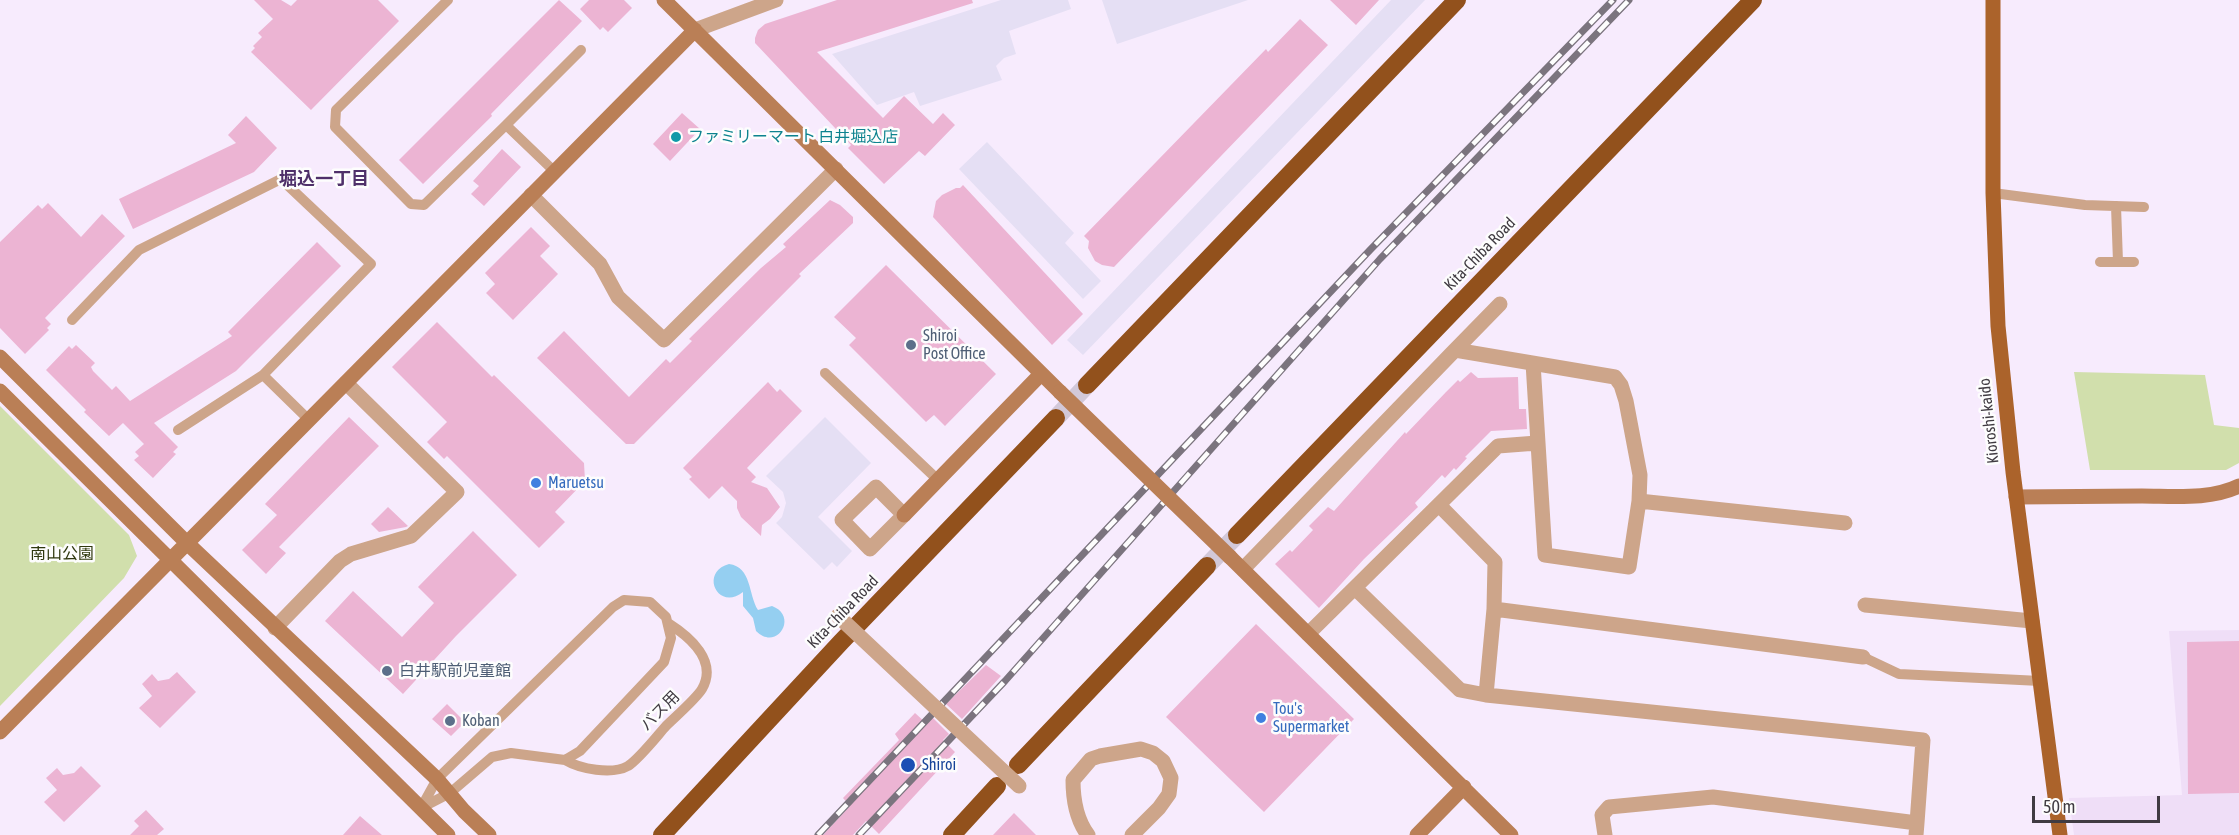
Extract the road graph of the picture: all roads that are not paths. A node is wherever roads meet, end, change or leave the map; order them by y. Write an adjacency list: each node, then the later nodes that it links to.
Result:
1 (448, 0): 9 (lane)
2 (664, 0): 7 (street)
3 (776, 0): 7 (street)
4 (1457, 0): 28 (highway)
5 (1752, 0): 41 (highway, Kita-Chiba Road)
6 (1993, 0): 12 (main road, Kioroshi-kaido)
7 (694, 30): 10 (street); 11 (street)
8 (581, 50): 9 (lane)
9 (506, 125): 11 (lane)
10 (836, 169): 13 (street); 25 (street)
11 (554, 171): 13 (street)
12 (1993, 193): 14 (lane); 36 (main road, Kioroshi-kaido)
13 (531, 195): 27 (street)
14 (2116, 206): 15 (lane); 17 (lane)
15 (2144, 207)
16 (2100, 262): 17 (lane)
17 (2118, 262): 18 (lane)
18 (2134, 262)
19 (1500, 304): 21 (street)
20 (72, 320): 26 (lane)
21 (1455, 350): 23 (street); 45 (street)
22 (0, 357): 42 (street)
23 (1533, 363): 33 (street); 37 (street)
24 (825, 373): 34 (lane)
25 (1041, 374): 34 (street); 45 (street, bridge)
26 (263, 375): 31 (lane); 32 (lane)
27 (346, 383): 31 (street); 52 (street)
28 (1087, 385)
29 (0, 391): 43 (street)
30 (1056, 418): 69 (highway, Kita-Chiba Road)
31 (309, 420): 42 (street)
32 (178, 430)
33 (1537, 443): 37 (street); 38 (street)
34 (938, 480): 39 (street)
35 (2239, 486): 36 (street)
36 (2016, 497): 50 (main road, Kioroshi-kaido)
37 (1639, 501): 40 (street)
38 (1439, 505): 46 (street); 48 (street)
39 (904, 515)
40 (1845, 523)
41 (1236, 535)
42 (187, 543): 43 (street); 52 (street)
43 (170, 560): 57 (street); 65 (street)
44 (1207, 566): 59 (highway)
45 (1243, 569): 53 (street)
46 (1354, 588): 53 (street); 56 (street)
47 (1865, 605): 50 (street)
48 (1494, 609): 54 (street); 56 (street)
49 (838, 616): 62 (street, bridge)
50 (2032, 621): 55 (main road, Kioroshi-kaido)
51 (668, 624): 58 (lane); 58 (lane, バス用); 60 (lane, バス用)
52 (275, 628): 60 (street)
53 (1308, 634): 63 (street)
54 (1863, 657): 55 (lane)
55 (2040, 681): 76 (main road, Kioroshi-kaido)
56 (1486, 695): 66 (street)
57 (0, 732)
58 (565, 760): 64 (lane, バス用)
59 (1018, 765)
60 (437, 779): 64 (street); 65 (lane, バス用)
61 (997, 786): 70 (highway)
62 (1019, 786)
63 (1464, 787): 73 (street); 74 (street)
64 (450, 793): 65 (lane, バス用); 68 (street)
65 (421, 808): 67 (street)
66 (1916, 829): 75 (street)
67 (448, 835)
68 (489, 835)
69 (662, 835)
70 (951, 835)
71 (1088, 835): 72 (street)
72 (1132, 835)
73 (1417, 835)
74 (1511, 835)
75 (1605, 835)
76 (2060, 835)

